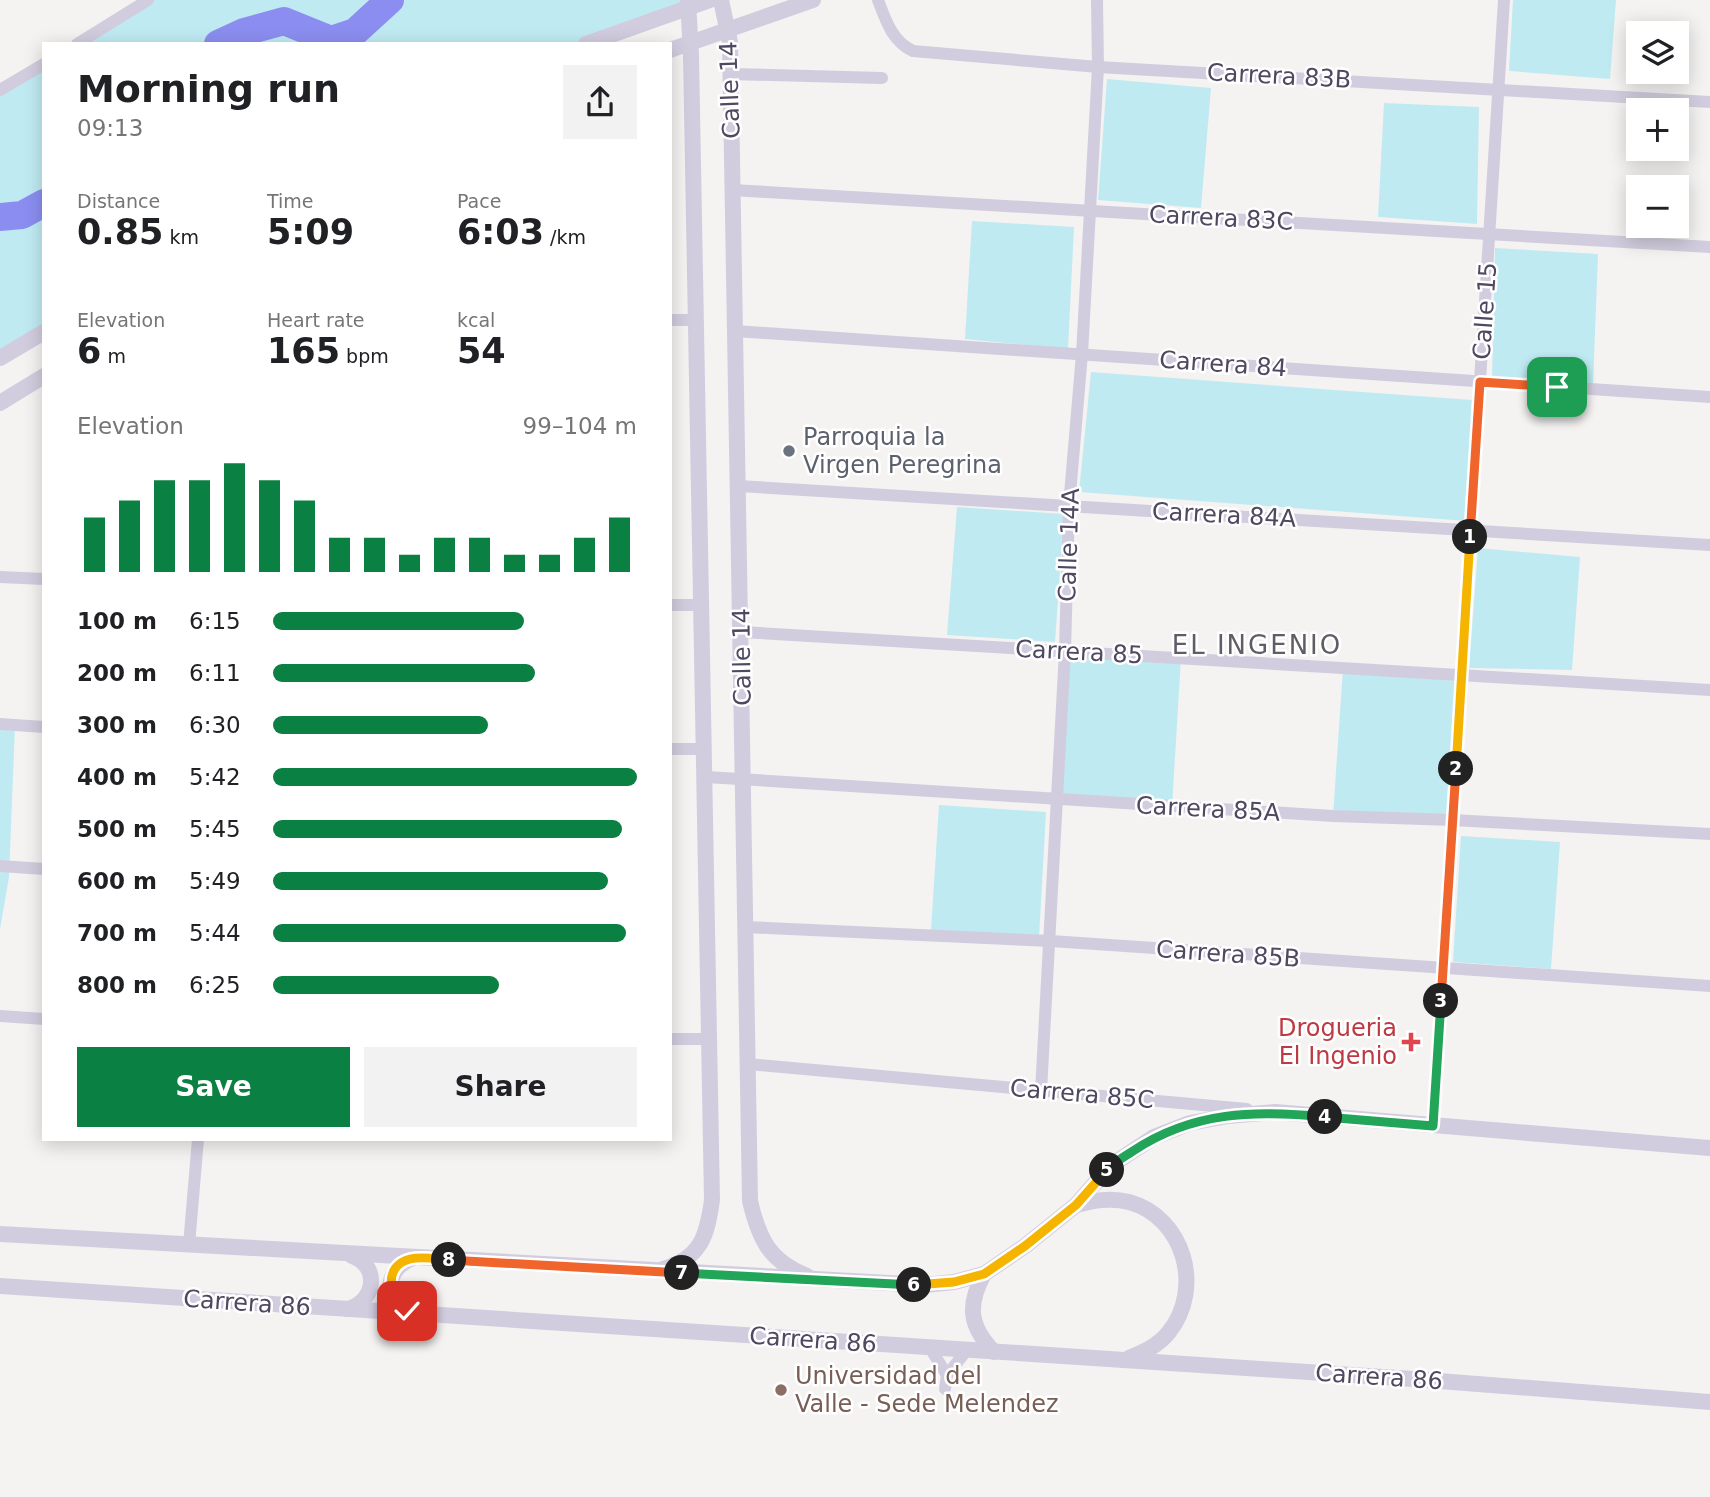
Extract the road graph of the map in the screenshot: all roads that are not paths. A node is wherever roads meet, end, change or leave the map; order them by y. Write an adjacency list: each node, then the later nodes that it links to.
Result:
1 (148, 0): 10 (street)
2 (710, 0): 8 (street)
3 (720, 0): 9 (street, Calle 14)
4 (813, 0): 9 (street)
5 (878, 0): 15 (street, Carrera 83B)
6 (1097, 0): 15 (street, Calle 14A)
7 (1504, 0): 18 (street, Calle 15)
8 (688, 4): 11 (street); 12 (street, Calle 14)
9 (728, 31): 12 (street); 16 (street, Calle 14)
10 (80, 42)
11 (591, 42)
12 (690, 43): 13 (street); 26 (street, Calle 14)
13 (672, 49)
14 (42, 65): 19 (street)
15 (1098, 66): 18 (street, Carrera 83B); 22 (street, Calle 14A)
16 (731, 74): 17 (street); 21 (street, Calle 14)
17 (882, 78)
18 (1499, 88): 20 (street, Carrera 83B); 23 (street, Calle 15)
19 (0, 90)
20 (1710, 103)
21 (733, 190): 22 (street, Carrera 83C); 27 (street, Calle 14)
22 (1088, 210): 23 (street, Carrera 83C); 29 (street, Calle 14A)
23 (1489, 234): 24 (street, Carrera 83C); 32 (street, Calle 15)
24 (1710, 247)
25 (672, 320): 26 (street)
26 (696, 320): 42 (street, Calle 14)
27 (735, 331): 29 (street, Carrera 84); 35 (street, Calle 14)
28 (42, 333): 30 (street)
29 (1082, 354): 32 (street, Carrera 84); 36 (street, Calle 14A)
30 (0, 358)
31 (42, 377): 34 (street)
32 (1480, 382): 33 (street, Carrera 84); 37 (street, Calle 15)
33 (1710, 397)
34 (0, 403)
35 (738, 486): 36 (street, Carrera 84A); 43 (street, Calle 14)
36 (1069, 506): 37 (street, Carrera 84A); 44 (street, Calle 14A)
37 (1471, 530): 38 (street, Carrera 84A); 45 (street, Calle 15)
38 (1710, 545)
39 (0, 578): 40 (street)
40 (42, 579)
41 (672, 605): 42 (street)
42 (701, 605): 50 (street, Calle 14)
43 (741, 632): 44 (street, Carrera 85); 52 (street, Calle 14)
44 (1065, 651): 45 (street, Carrera 85); 53 (street, Calle 14A)
45 (1462, 676): 46 (street, Carrera 85); 54 (street, Calle 15)
46 (1710, 690)
47 (0, 724): 48 (street)
48 (42, 727)
49 (672, 749): 50 (street)
50 (704, 749): 51 (street, Calle 14)
51 (706, 777): 52 (street, Carrera 85A); 65 (street, Calle 14)
52 (744, 780): 53 (street, Carrera 85A); 58 (street, Calle 14)
53 (1057, 800): 54 (street, Carrera 85A); 59 (street, Calle 14A)
54 (1452, 820): 55 (street, Carrera 85A); 60 (street, Calle 15)
55 (1710, 834)
56 (0, 866): 57 (street)
57 (42, 869)
58 (745, 927): 59 (street, Carrera 85B); 66 (street, Calle 14)
59 (1051, 942): 60 (street, Carrera 85B); 67 (street, Calle 14A)
60 (1443, 970): 61 (street, Carrera 85B); 69 (street, Calle 15)
61 (1710, 986)
62 (0, 1016): 63 (street)
63 (42, 1019)
64 (672, 1039): 65 (street)
65 (710, 1039): 77 (street, Calle 14)
66 (747, 1064): 67 (street, Carrera 85C); 79 (street, Calle 14)
67 (1041, 1091): 68 (street, Carrera 85C)
68 (1275, 1112): 69 (street, Carrera 85C); 72 (street)
69 (1433, 1126): 71 (street, Carrera 85C)
70 (198, 1141): 74 (street)
71 (1710, 1148)
72 (1076, 1205): 78 (street); 86 (street)
73 (0, 1234): 74 (street)
74 (188, 1245): 75 (street)
75 (348, 1254): 76 (street); 81 (street)
76 (413, 1258): 77 (street); 82 (street)
77 (654, 1272): 79 (street)
78 (984, 1274): 79 (street); 85 (street)
79 (820, 1281)
80 (0, 1286): 81 (street, Carrera 86)
81 (345, 1309): 82 (street, Carrera 86)
82 (416, 1314): 83 (street, Carrera 86)
83 (930, 1348): 84 (street, Carrera 86); 87 (street)
84 (967, 1350): 85 (street, Carrera 86); 87 (street)
85 (994, 1352): 86 (street, Carrera 86)
86 (1123, 1360): 89 (street, Carrera 86)
87 (947, 1375): 88 (street)
88 (945, 1389)
89 (1710, 1402)

